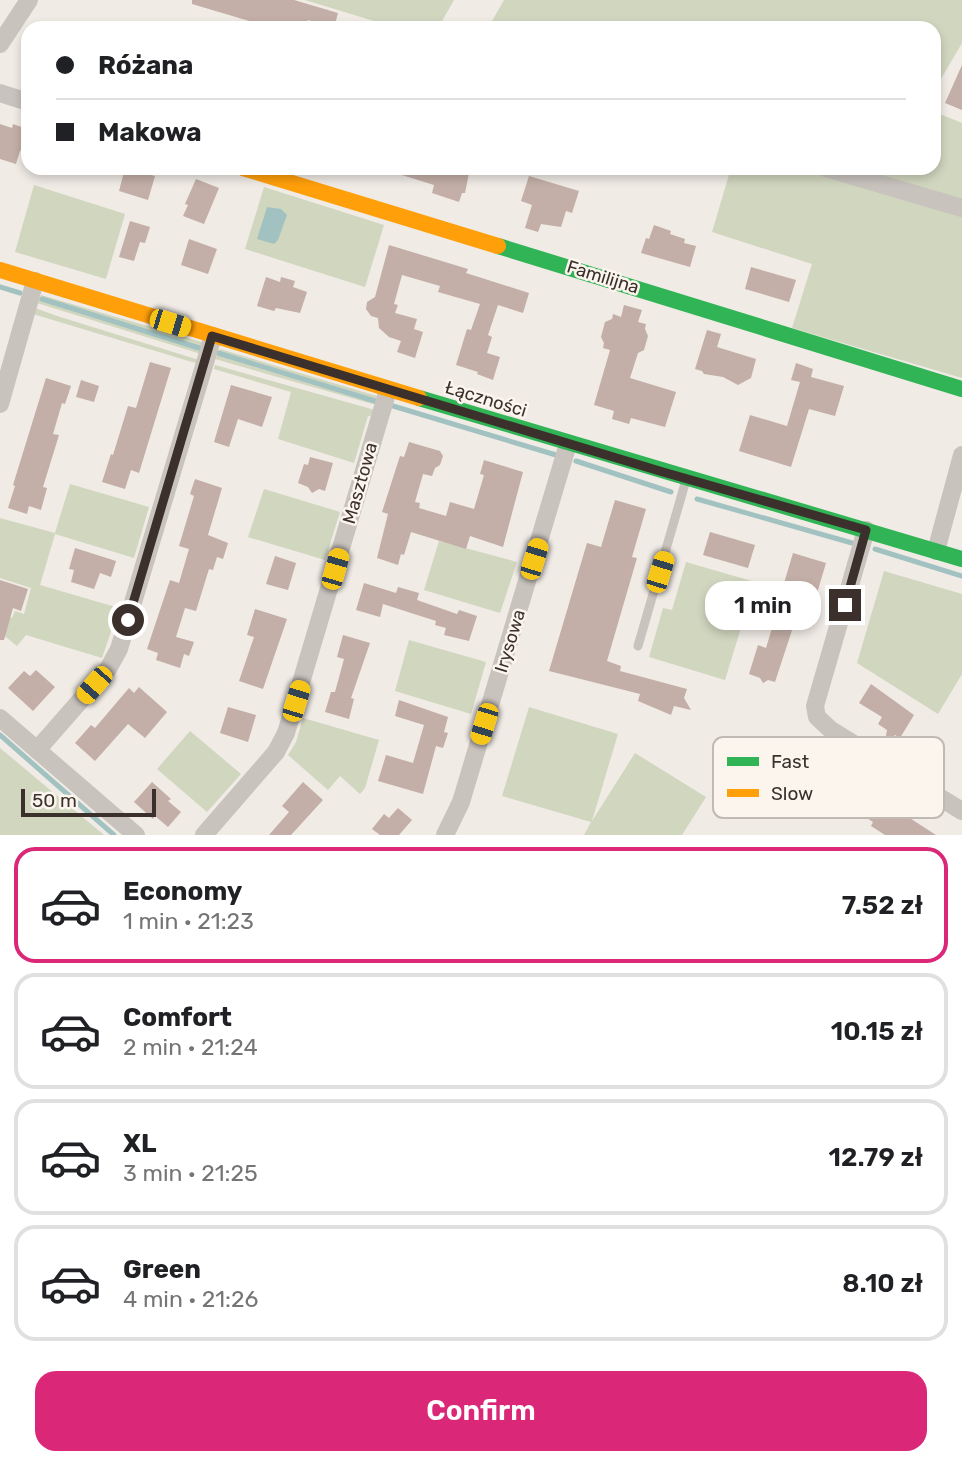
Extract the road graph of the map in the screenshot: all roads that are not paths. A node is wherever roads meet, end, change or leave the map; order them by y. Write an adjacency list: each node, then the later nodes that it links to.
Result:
1 (29, 0): 2 (street)
2 (0, 44)
3 (0, 93): 4 (street)
4 (21, 100)
5 (266, 175): 11 (street, Familijna)
6 (850, 175): 7 (street)
7 (962, 208)
8 (0, 270): 9 (street, Łączności)
9 (35, 281): 10 (street, Łączności); 13 (street)
10 (212, 336): 12 (street, Łączności); 23 (street)
11 (962, 389)
12 (388, 390): 14 (street, Łączności); 27 (street, Masztowa)
13 (0, 404)
14 (568, 444): 16 (street, Łączności); 28 (street, Irysowa)
15 (962, 455): 18 (street)
16 (686, 479): 17 (street, Łączności); 20 (lane)
17 (866, 530): 18 (street, Łączności); 22 (street)
18 (936, 551): 19 (street, Łączności)
19 (962, 559)
20 (638, 646)
21 (0, 718): 23 (street)
22 (842, 737)
23 (37, 750): 26 (street)
24 (944, 800): 25 (street)
25 (962, 811)
26 (136, 835)
27 (204, 835)
28 (445, 835)

